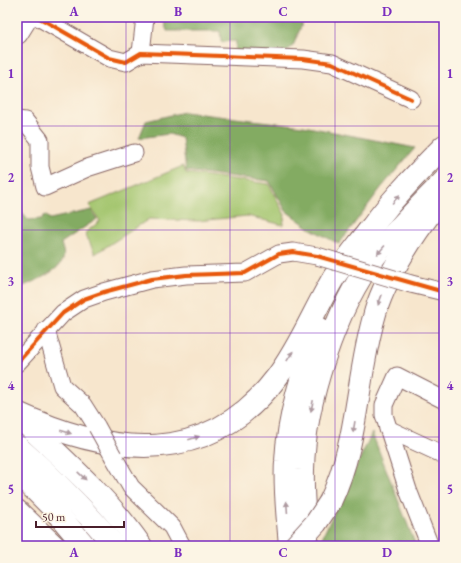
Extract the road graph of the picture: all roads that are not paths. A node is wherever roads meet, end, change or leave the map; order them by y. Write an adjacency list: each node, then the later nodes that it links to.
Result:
1 (27, 17): 4 (highway)
2 (38, 17): 5 (street)
3 (145, 17): 5 (street)
4 (17, 33)
5 (140, 53): 6 (street)
6 (410, 99)
7 (17, 120): 9 (street)
8 (444, 146): 12 (highway, one-way to 8)
9 (134, 153)
10 (444, 181): 31 (highway, one-way to 31)
11 (444, 196): 30 (highway, one-way to 30, bridge)
12 (370, 229): 17 (highway, one-way to 12); 29 (highway, one-way to 12)
13 (444, 292): 14 (street, bridge)
14 (46, 330): 15 (street); 28 (street, bridge)
15 (17, 363)
16 (444, 400): 18 (street)
17 (20, 417): 27 (highway, one-way to 27)
18 (388, 429): 20 (street); 32 (street)
19 (17, 446): 26 (highway)
20 (444, 455)
21 (17, 472): 25 (highway)
22 (20, 521): 23 (highway); 24 (highway)
23 (31, 546)
24 (54, 546)
25 (85, 546)
26 (115, 546)
27 (141, 546)
28 (182, 546)
29 (290, 546)
30 (294, 546)
31 (307, 546)
32 (430, 546)

